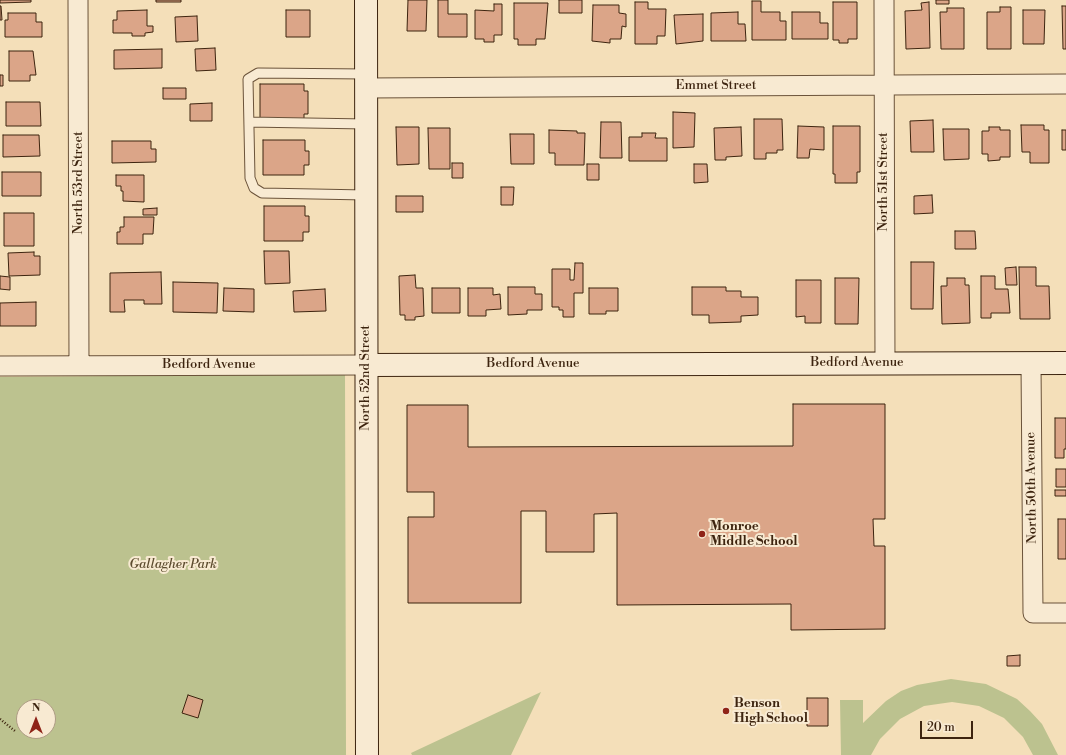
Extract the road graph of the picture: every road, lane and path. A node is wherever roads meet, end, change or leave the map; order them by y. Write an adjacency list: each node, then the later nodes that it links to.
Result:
1 (78, 0): 15 (street, North 53rd Street)
2 (366, 0): 4 (main road, North 52nd Street)
3 (884, 0): 6 (street, North 51st Street)
4 (366, 81): 6 (street, Emmet Street); 7 (lane); 8 (main road, North 52nd Street)
5 (1066, 84): 6 (street, Emmet Street)
6 (884, 85): 11 (street, North 51st Street)
7 (249, 122): 8 (lane); 9 (lane)
8 (366, 124): 9 (main road, North 52nd Street)
9 (366, 195): 13 (main road, North 52nd Street)
10 (1031, 362): 11 (main road, Bedford Avenue); 12 (main road, Bedford Avenue); 16 (street, North 50th Avenue)
11 (885, 363): 13 (main road, Bedford Avenue)
12 (1066, 363)
13 (366, 365): 15 (street, Bedford Avenue); 19 (main road, North 52nd Street)
14 (0, 366): 15 (street, Bedford Avenue)
15 (79, 366)
16 (1066, 613)
17 (0, 719): 18 (path)
18 (16, 730)
19 (367, 755)

